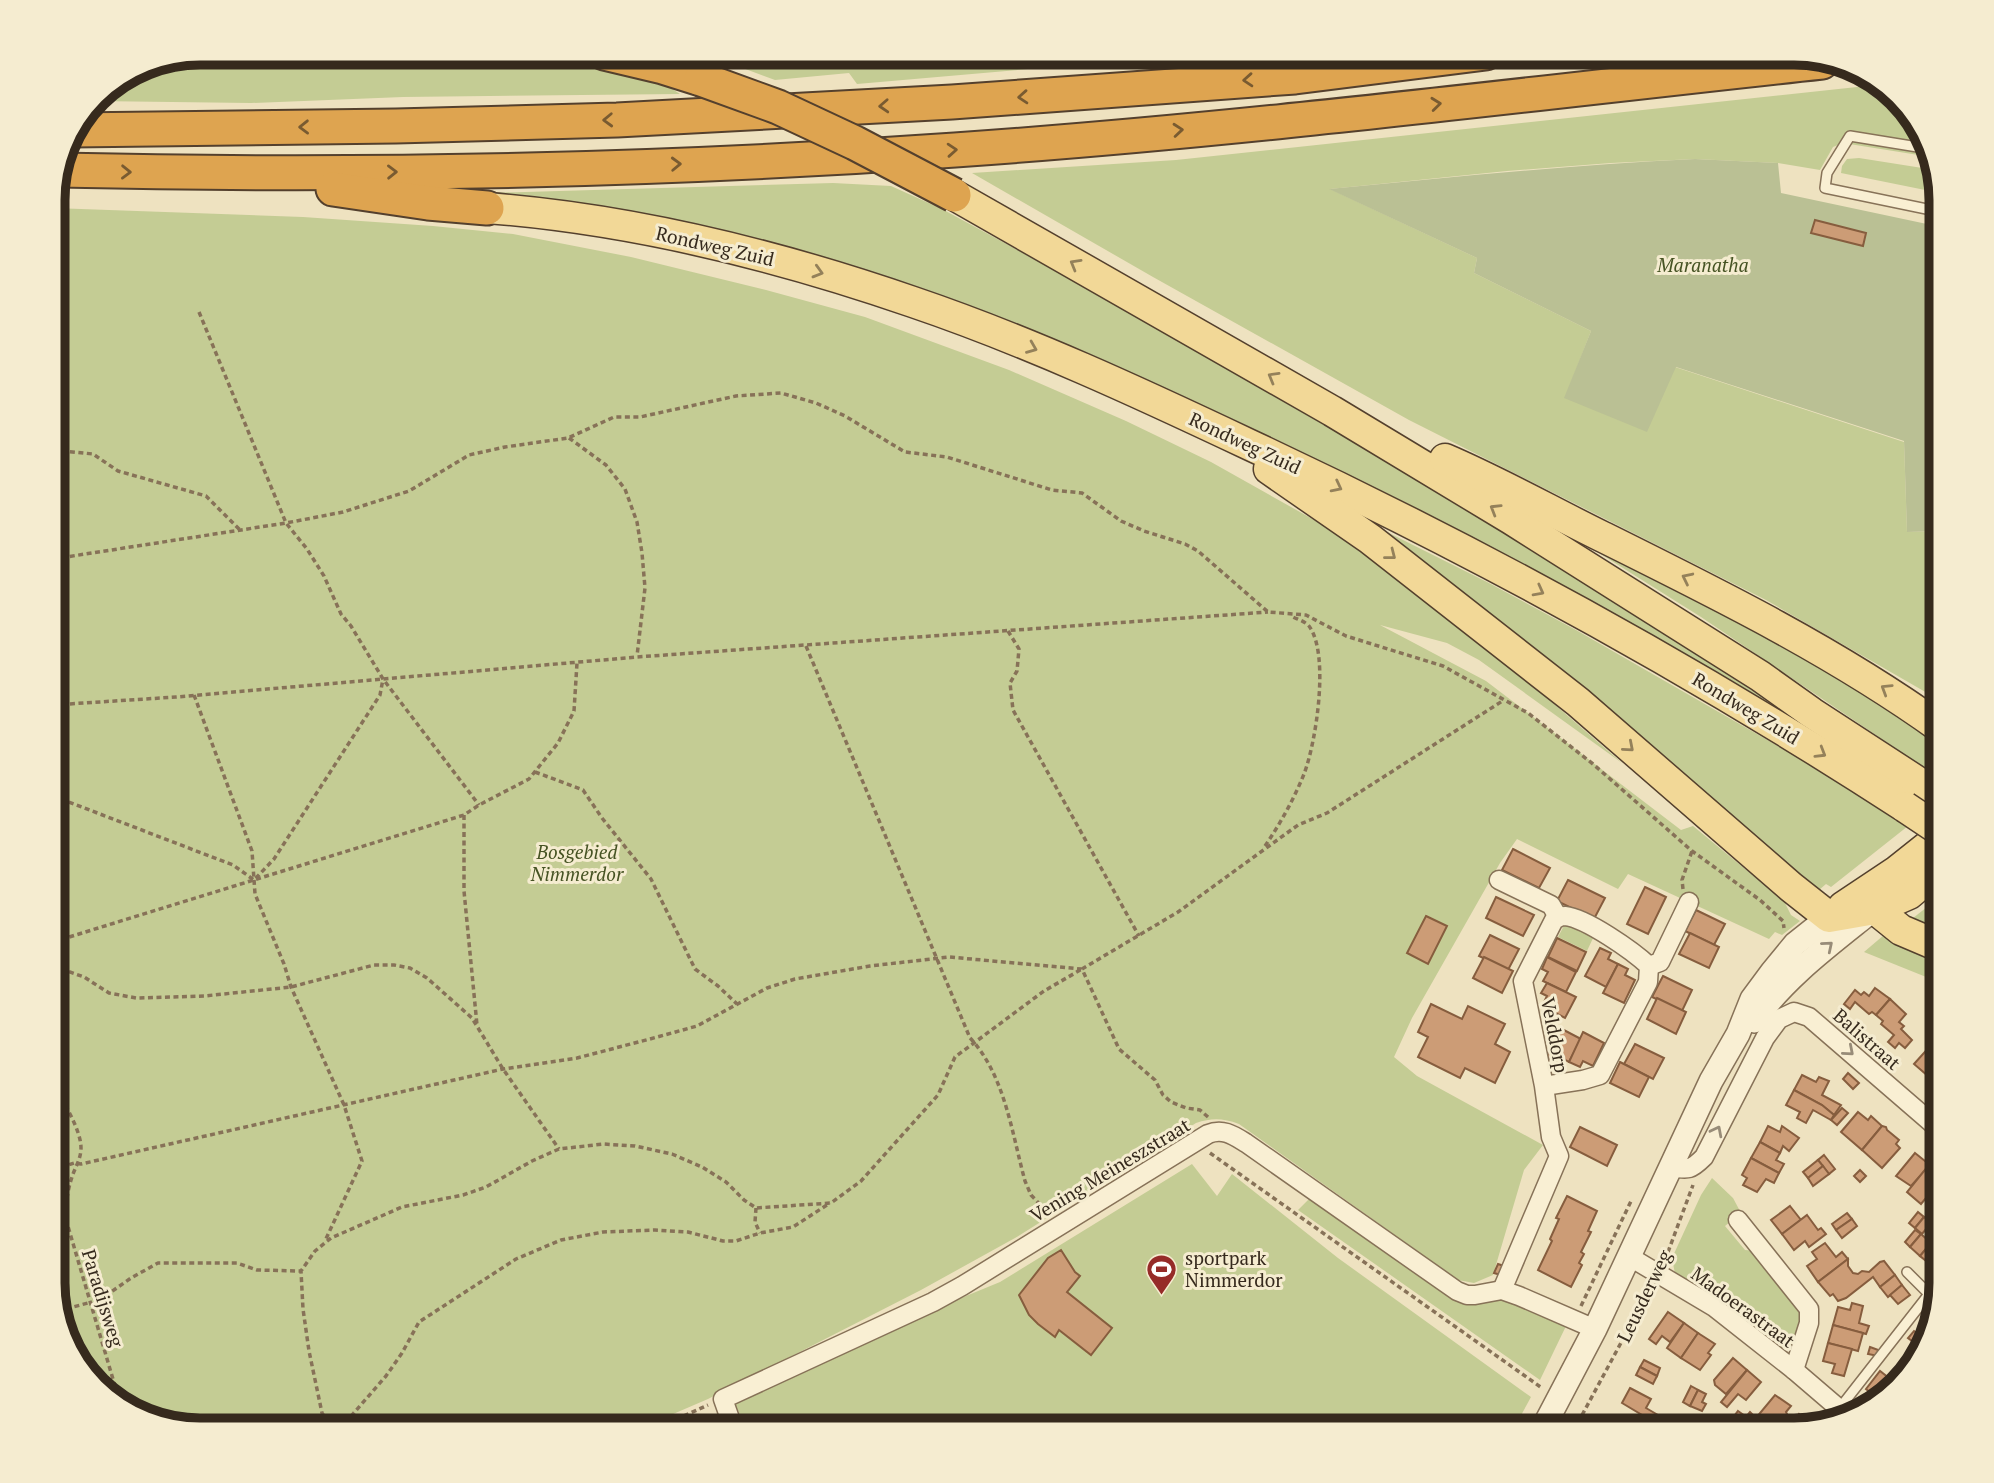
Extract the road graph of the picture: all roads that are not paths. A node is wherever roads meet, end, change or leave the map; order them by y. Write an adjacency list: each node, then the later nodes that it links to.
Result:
1 (655, 65): 5 (highway)
2 (679, 65): 5 (highway)
3 (1387, 65): 6 (highway, one-way to 6)
4 (1794, 65): 9 (highway, one-way to 4)
5 (701, 79): 10 (highway, bridge)
6 (85, 130)
7 (1919, 147): 12 (lane)
8 (68, 170): 9 (highway, one-way to 9)
9 (226, 174): 11 (highway)
10 (954, 195): 13 (main road, Rondweg Zuid, one-way to 10)
11 (487, 208): 14 (main road, Rondweg Zuid, one-way to 14)
12 (1929, 210)
13 (1332, 411): 15 (main road, one-way to 13); 16 (main road, Rondweg Zuid, one-way to 13)
14 (1209, 426): 17 (main road, Rondweg Zuid, one-way to 17, bridge); 25 (main road, one-way to 25)
15 (1929, 719)
16 (1929, 788)
17 (1929, 825)
18 (1929, 844): 19 (main road, Leusderweg)
19 (1898, 871): 23 (main road, Leusderweg); 25 (main road, Leusderweg)
20 (1929, 877): 23 (main road, Leusderweg)
21 (1499, 880): 24 (street)
22 (1689, 902): 27 (street, Velddorp)
23 (1875, 909): 25 (main road); 26 (main road); 28 (street, Leusderweg, one-way to 23)
24 (1558, 917): 27 (street); 29 (street, Velddorp)
25 (1829, 917): 28 (street, Leusderweg)
26 (1929, 942)
27 (1649, 965): 29 (street, Velddorp)
28 (1758, 1004): 31 (street, Leusderweg)
29 (1544, 1086): 35 (street, Velddorp)
30 (1929, 1121): 31 (street, Balistraat, one-way to 30)
31 (1671, 1167): 33 (street, Leusderweg)
32 (1738, 1220): 37 (street, Madoerastraat)
33 (1630, 1257): 36 (street, Leusderweg); 37 (street, Madoerastraat)
34 (1907, 1272): 38 (lane)
35 (1502, 1290): 36 (street, Vening Meineszstraat); 40 (street, Vening Meineszstraat)
36 (1585, 1324): 41 (street, Leusderweg)
37 (1794, 1370): 39 (street, Madoerastraat)
38 (1850, 1406)
39 (1841, 1409)
40 (729, 1418)
41 (1547, 1418)

